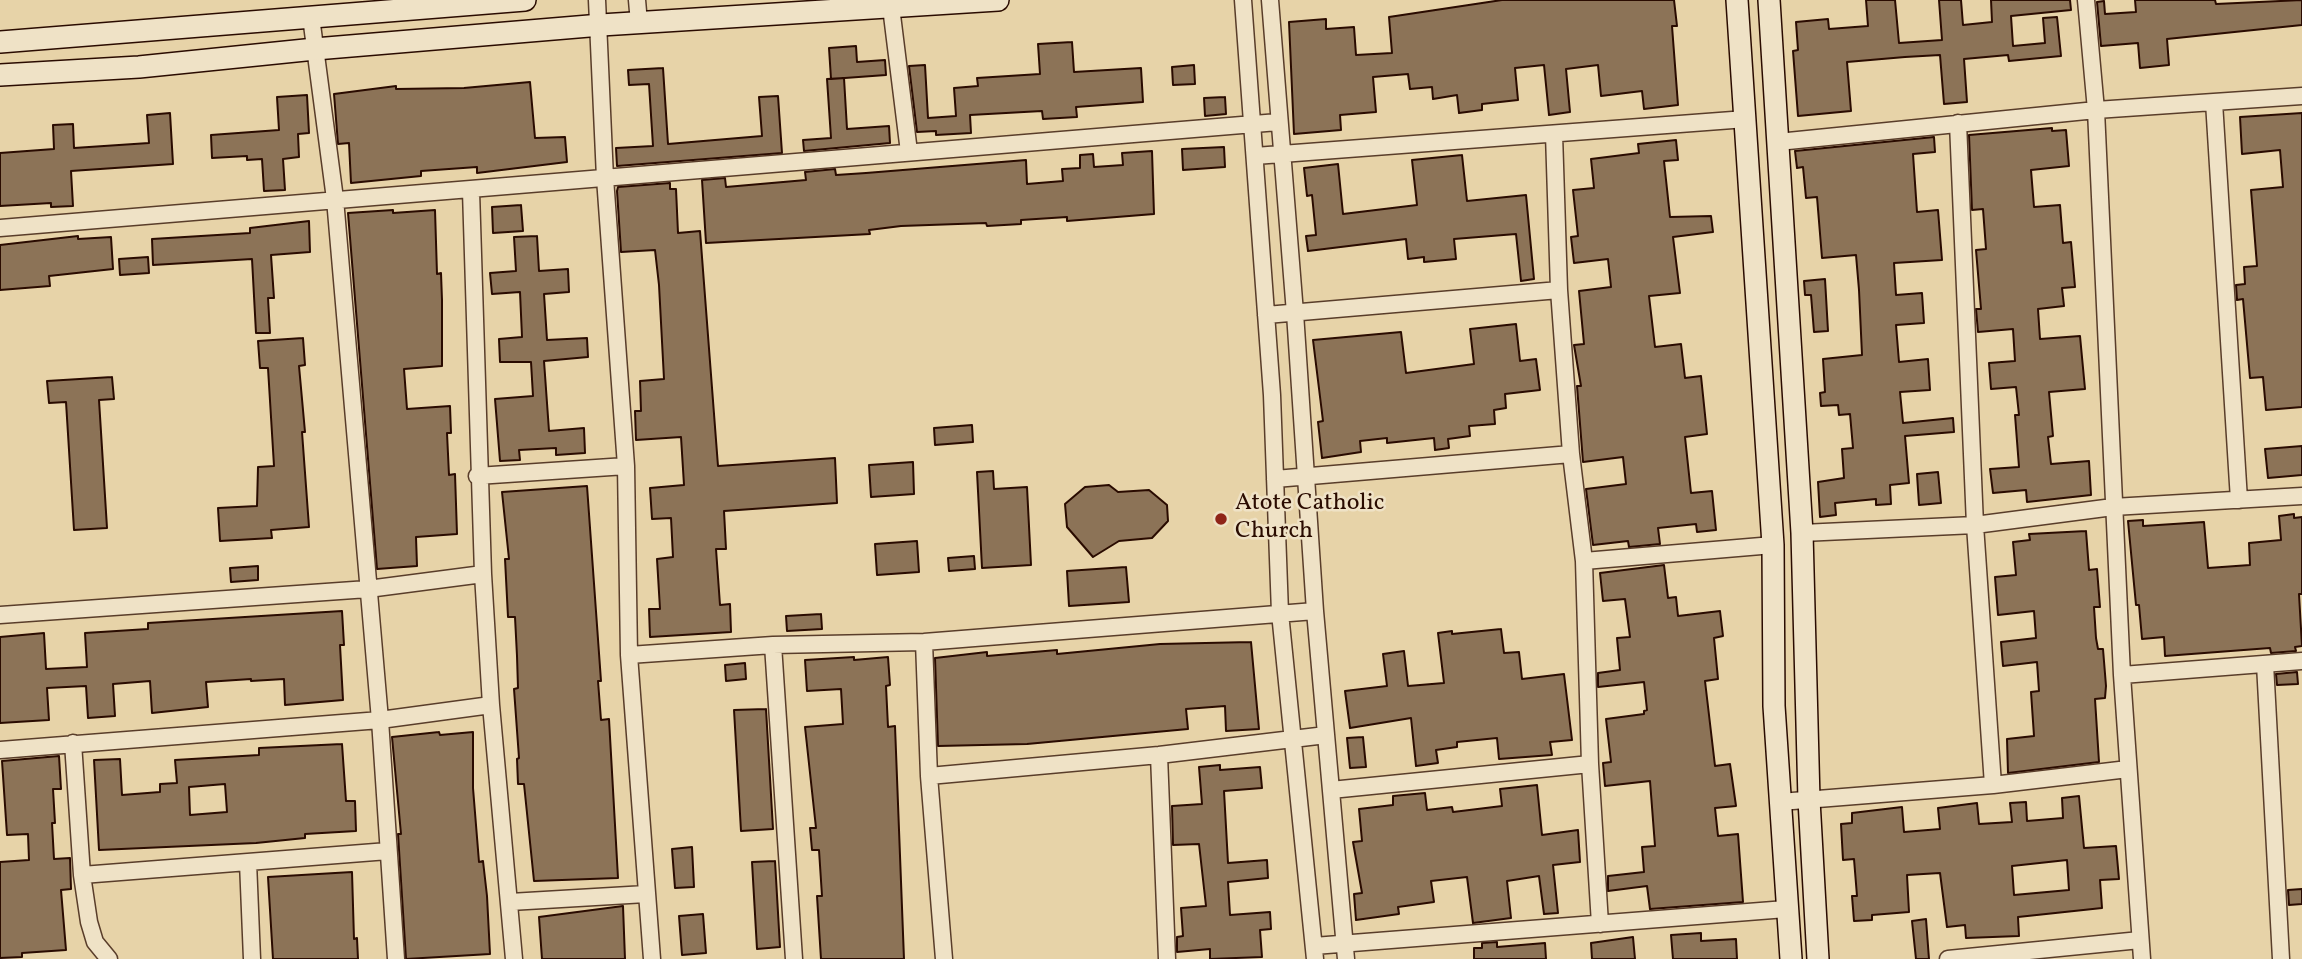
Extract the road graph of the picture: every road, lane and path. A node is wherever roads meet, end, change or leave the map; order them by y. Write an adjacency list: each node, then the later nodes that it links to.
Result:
1 (525, 0): 11 (main road)
2 (597, 0): 13 (street)
3 (637, 0): 12 (street)
4 (998, 0): 10 (main road)
5 (1243, 0): 23 (street)
6 (1270, 0): 21 (street)
7 (1737, 0): 20 (main road)
8 (1769, 0): 25 (main road)
9 (2086, 0): 19 (street)
10 (891, 7): 12 (main road); 26 (street)
11 (311, 17): 14 (main road); 15 (street)
12 (639, 23): 13 (main road)
13 (601, 25): 15 (main road); 29 (street)
14 (0, 42)
15 (316, 48): 16 (main road); 31 (street)
16 (0, 75)
17 (2302, 96): 18 (street)
18 (2214, 102): 19 (street); 42 (street)
19 (2096, 110): 22 (street); 43 (street)
20 (1746, 119): 24 (street); 46 (main road)
21 (1278, 122): 23 (street); 27 (street)
22 (1958, 123): 25 (street); 44 (street)
23 (1253, 125): 26 (street); 28 (street)
24 (1554, 134): 27 (street); 33 (street)
25 (1778, 142): 45 (main road)
26 (909, 152): 29 (street)
27 (1280, 153): 28 (street); 34 (street)
28 (1255, 156): 35 (street)
29 (605, 178): 30 (street); 37 (street)
30 (471, 191): 31 (street); 38 (street)
31 (334, 199): 32 (street); 49 (street)
32 (0, 228)
33 (1559, 290): 34 (street); 36 (street)
34 (1296, 313): 35 (street); 39 (street)
35 (1266, 315): 40 (street)
36 (1572, 454): 39 (street); 47 (street)
37 (626, 466): 38 (street); 55 (street)
38 (477, 475): 48 (street)
39 (1305, 477): 40 (street); 50 (street)
40 (1275, 479): 51 (street)
41 (2302, 496): 42 (street)
42 (2239, 500): 43 (street)
43 (2113, 507): 44 (street); 58 (street)
44 (1975, 526): 45 (street); 69 (street)
45 (1802, 534): 71 (main road)
46 (1773, 545): 47 (street); 72 (main road)
47 (1584, 561): 66 (street)
48 (483, 574): 49 (street); 59 (street)
49 (368, 589): 52 (street); 60 (street)
50 (1315, 611): 51 (street); 61 (street)
51 (1280, 613): 53 (street); 62 (street)
52 (0, 615)
53 (924, 642): 54 (street); 68 (street)
54 (773, 645): 55 (street); 88 (street)
55 (629, 655): 76 (street)
56 (2302, 661): 57 (street)
57 (2265, 664): 58 (street); 95 (street)
58 (2122, 675): 67 (street)
59 (491, 705): 60 (street); 77 (street)
60 (380, 720): 63 (street); 73 (street)
61 (1326, 735): 62 (street); 70 (street)
62 (1291, 739): 65 (street); 82 (street)
63 (73, 743): 64 (street); 75 (street)
64 (0, 750)
65 (1158, 755): 68 (street); 90 (street)
66 (1590, 764): 70 (street); 79 (street)
67 (2128, 769): 69 (street); 80 (street)
68 (929, 776): 89 (street)
69 (1993, 785): 71 (street)
70 (1331, 790): 81 (street)
71 (1809, 800): 72 (street); 92 (main road)
72 (1780, 802): 78 (main road)
73 (388, 851): 74 (street); 85 (street)
74 (248, 862): 75 (street); 84 (street)
75 (82, 875): 83 (street)
76 (646, 894): 77 (street); 87 (street)
77 (510, 902): 86 (street)
78 (1786, 909): 79 (street); 91 (main road)
79 (1600, 924): 81 (street)
80 (2140, 940): 93 (street); 94 (street)
81 (1346, 951): 82 (street)
82 (1315, 952)
83 (109, 959)
84 (252, 959)
85 (396, 959)
86 (514, 959)
87 (652, 959)
88 (794, 959)
89 (944, 959)
90 (1167, 959)
91 (1791, 959)
92 (1818, 959)
93 (1948, 959)
94 (2141, 959)
95 (2281, 959)

